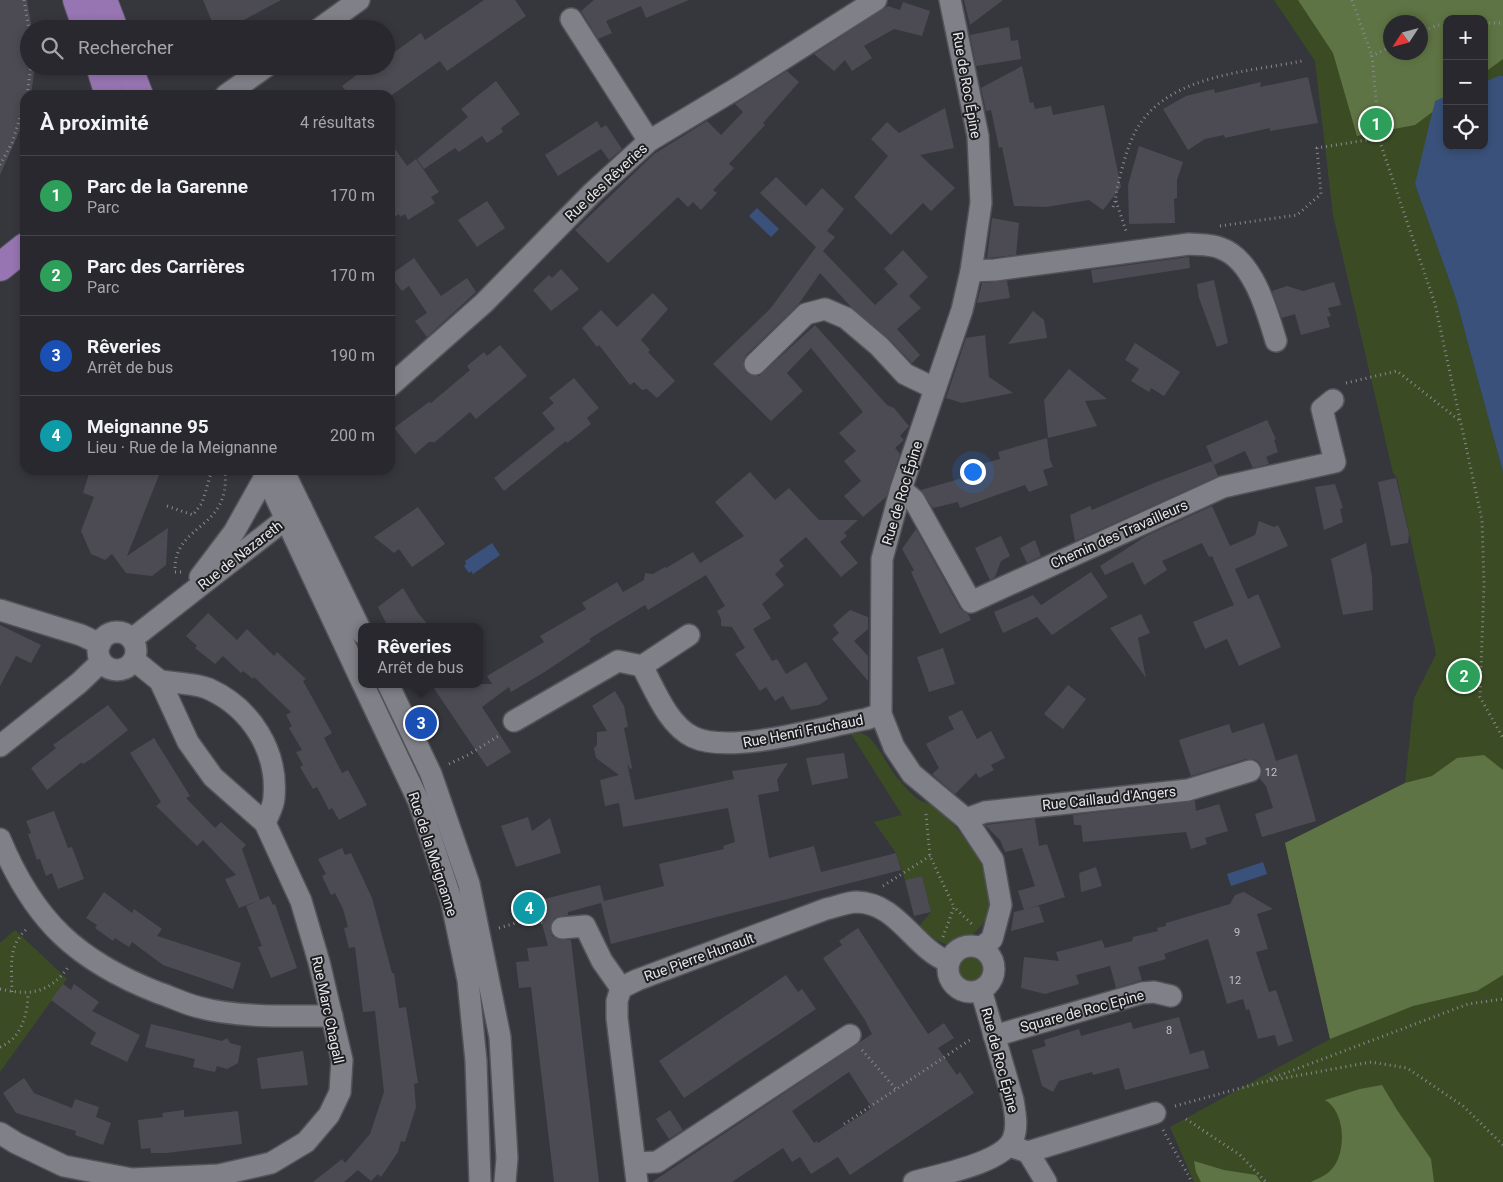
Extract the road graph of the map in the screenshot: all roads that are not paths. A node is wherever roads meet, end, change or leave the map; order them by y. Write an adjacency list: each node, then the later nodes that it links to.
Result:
1 (76, 0): 7 (main road)
2 (104, 0): 8 (main road)
3 (359, 0): 9 (street)
4 (876, 0): 16 (street, Rue des Rêveries)
5 (950, 0): 19 (street, Rue de Roc Épine)
6 (571, 19): 16 (street)
7 (84, 20)
8 (111, 20)
9 (331, 20)
10 (103, 75): 13 (main road)
11 (131, 75): 14 (main road)
12 (254, 75): 15 (street)
13 (107, 90)
14 (137, 90)
15 (233, 90)
16 (649, 141): 22 (street, Rue des Rêveries)
17 (20, 251): 18 (main road)
18 (0, 267)
19 (971, 271): 20 (street); 23 (street, Rue de Roc Épine)
20 (1276, 341)
21 (755, 364): 23 (street)
22 (395, 382)
23 (934, 388): 27 (street, Rue de Roc Épine)
24 (1333, 400): 27 (street, Chemin des Travailleurs)
25 (269, 475): 29 (street, Rue de Nazareth)
26 (273, 475): 28 (street, Rue de la Meignanne)
27 (901, 489): 41 (street, Rue de Roc Épine)
28 (294, 513): 29 (street, Rue de Nazareth); 31 (street, Rue de la Meignanne); 37 (street, Rue de la Meignanne)
29 (179, 603): 33 (street, Rue de Nazareth)
30 (0, 610): 34 (street)
31 (358, 625)
32 (689, 635): 36 (street)
33 (132, 639): 34 (street); 35 (street)
34 (100, 653): 35 (street); 43 (street)
35 (134, 660): 38 (street, Rue Marc Chagall)
36 (642, 666): 41 (street, Rue Henri Fruchaud); 42 (street)
37 (358, 671)
38 (160, 680): 46 (street, Rue Marc Chagall); 46 (street, Rue Marc Chagall)
39 (365, 688): 62 (street, Rue de la Meignanne)
40 (390, 688): 63 (street, Rue de la Meignanne)
41 (881, 714): 45 (street, Rue de Roc Épine)
42 (514, 721)
43 (0, 746)
44 (1250, 771): 45 (street, Rue Caillaud d'Angers)
45 (966, 819): 49 (street, Rue de Roc Épine)
46 (265, 823): 54 (street, Rue Marc Chagall)
47 (0, 839): 54 (street)
48 (562, 928): 51 (street)
49 (980, 939): 50 (street); 52 (street)
50 (949, 962): 51 (street, Rue Pierre Hunault); 52 (street)
51 (621, 988): 60 (street)
52 (981, 990): 56 (street, Rue de Roc Épine)
53 (1171, 996): 56 (street, Square de Roc Epine)
54 (332, 1016): 58 (street, Rue Marc Chagall)
55 (850, 1035): 60 (street)
56 (986, 1035): 59 (street, Rue de Roc Épine)
57 (1156, 1114): 59 (street)
58 (0, 1133)
59 (1019, 1149): 61 (street); 65 (street)
60 (636, 1173)
61 (978, 1173): 64 (street)
62 (480, 1182)
63 (505, 1182)
64 (914, 1182)
65 (1046, 1182)

